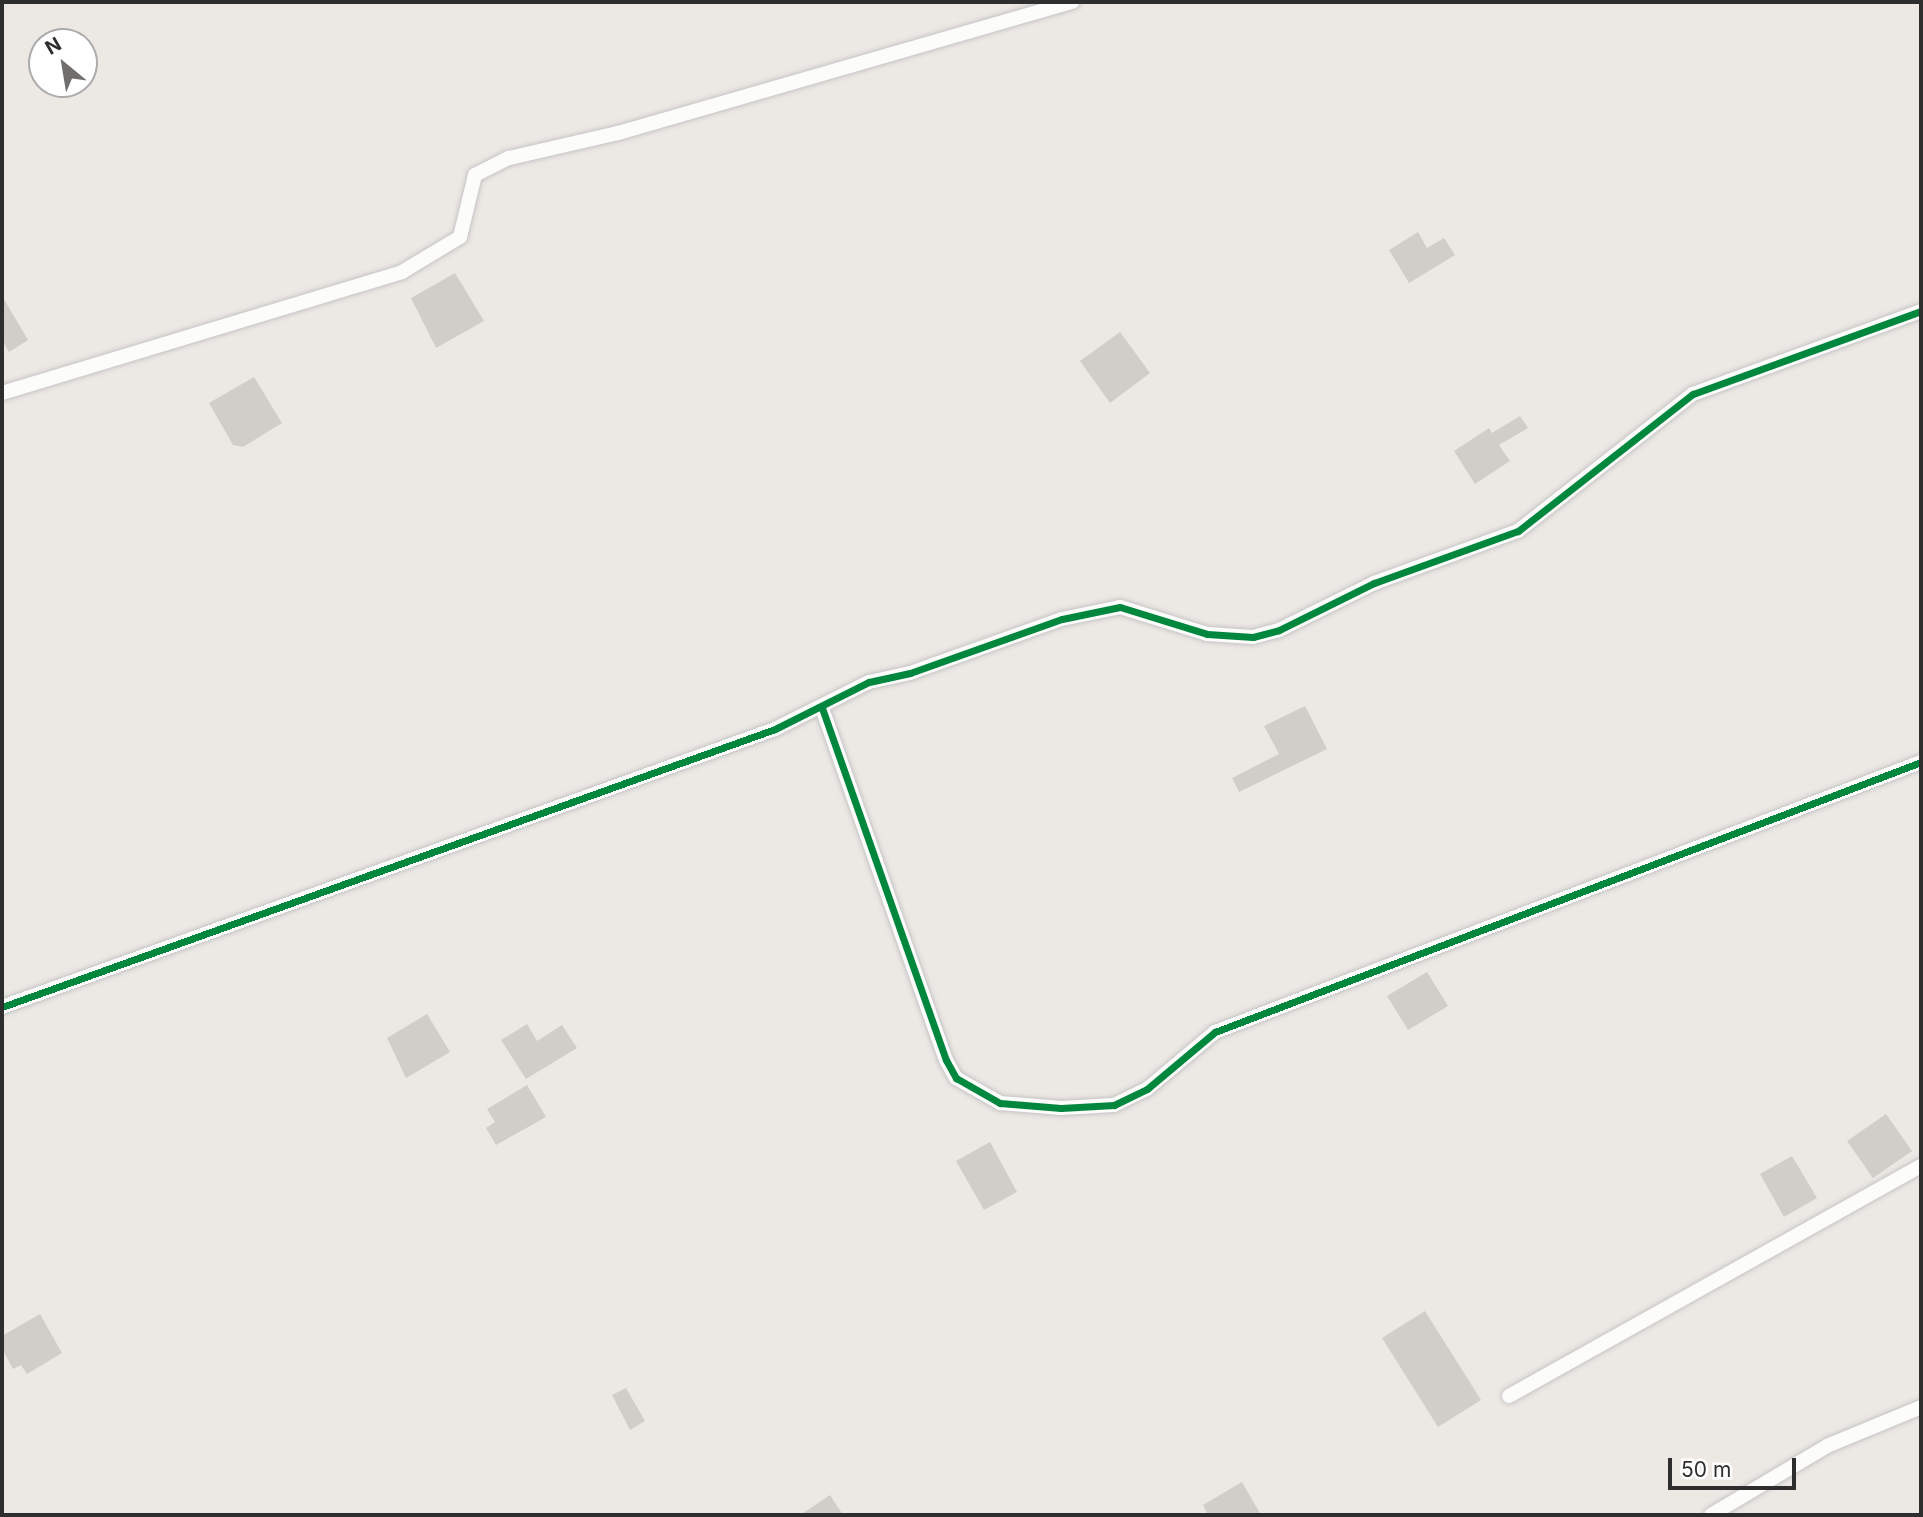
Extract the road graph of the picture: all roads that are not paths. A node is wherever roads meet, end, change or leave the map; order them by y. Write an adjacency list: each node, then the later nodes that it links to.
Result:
1 (1073, 2): 3 (street)
2 (1921, 312): 4 (street)
3 (2, 393)
4 (822, 708): 5 (street); 6 (street)
5 (1921, 762)
6 (2, 1007)
7 (1921, 1166): 8 (street)
8 (1510, 1396)
9 (1921, 1408): 10 (street)
10 (1711, 1515)

